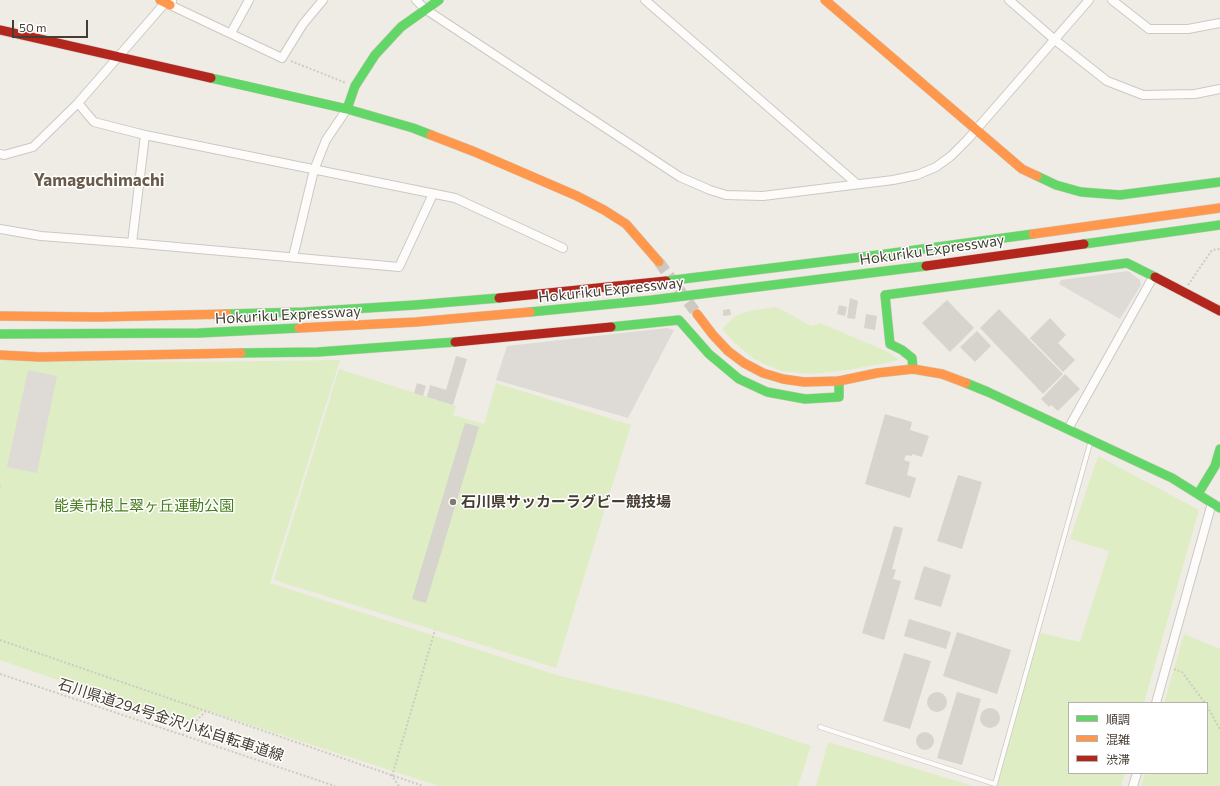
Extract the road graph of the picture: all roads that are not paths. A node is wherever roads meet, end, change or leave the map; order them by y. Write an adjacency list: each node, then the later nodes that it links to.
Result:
1 (249, 0): 14 (street)
2 (323, 0): 14 (street)
3 (416, 0): 11 (street)
4 (439, 0): 11 (main road)
5 (645, 0): 25 (street)
6 (825, 0): 20 (main road)
7 (1009, 0): 15 (street)
8 (1089, 0): 15 (street)
9 (1112, 0): 12 (street)
10 (167, 2): 14 (street); 16 (street)
11 (425, 9): 19 (main road); 25 (street)
12 (1220, 23)
13 (0, 30): 16 (main road)
14 (232, 33)
15 (1055, 40): 17 (street); 20 (street)
16 (119, 57): 18 (street); 19 (main road)
17 (1220, 89)
18 (78, 103): 21 (street); 22 (street)
19 (347, 109): 23 (street); 33 (main road)
20 (976, 129): 24 (main road); 25 (street)
21 (145, 135): 23 (street); 30 (street)
22 (0, 154)
23 (314, 170): 26 (street); 32 (street)
24 (1220, 182)
25 (857, 184)
26 (433, 194): 31 (street); 32 (street)
27 (1220, 208): 37 (main road, Hokuriku Expressway)
28 (1220, 225): 38 (main road, Hokuriku Expressway)
29 (0, 229): 30 (street)
30 (132, 243): 32 (street)
31 (563, 248)
32 (293, 257)
33 (660, 262)
34 (1153, 277): 35 (main road); 40 (main road); 42 (street)
35 (1220, 311)
36 (697, 314): 41 (main road)
37 (0, 316)
38 (0, 334)
39 (0, 355): 41 (main road)
40 (913, 369): 41 (main road); 42 (main road)
41 (839, 381)
42 (1068, 429): 43 (main road)
43 (1091, 440): 45 (main road); 48 (lane)
44 (1220, 449): 45 (main road)
45 (1198, 494): 46 (main road)
46 (1216, 506): 47 (street)
47 (1156, 702)
48 (820, 727)
49 (1137, 774): 50 (street)
50 (1133, 786)

